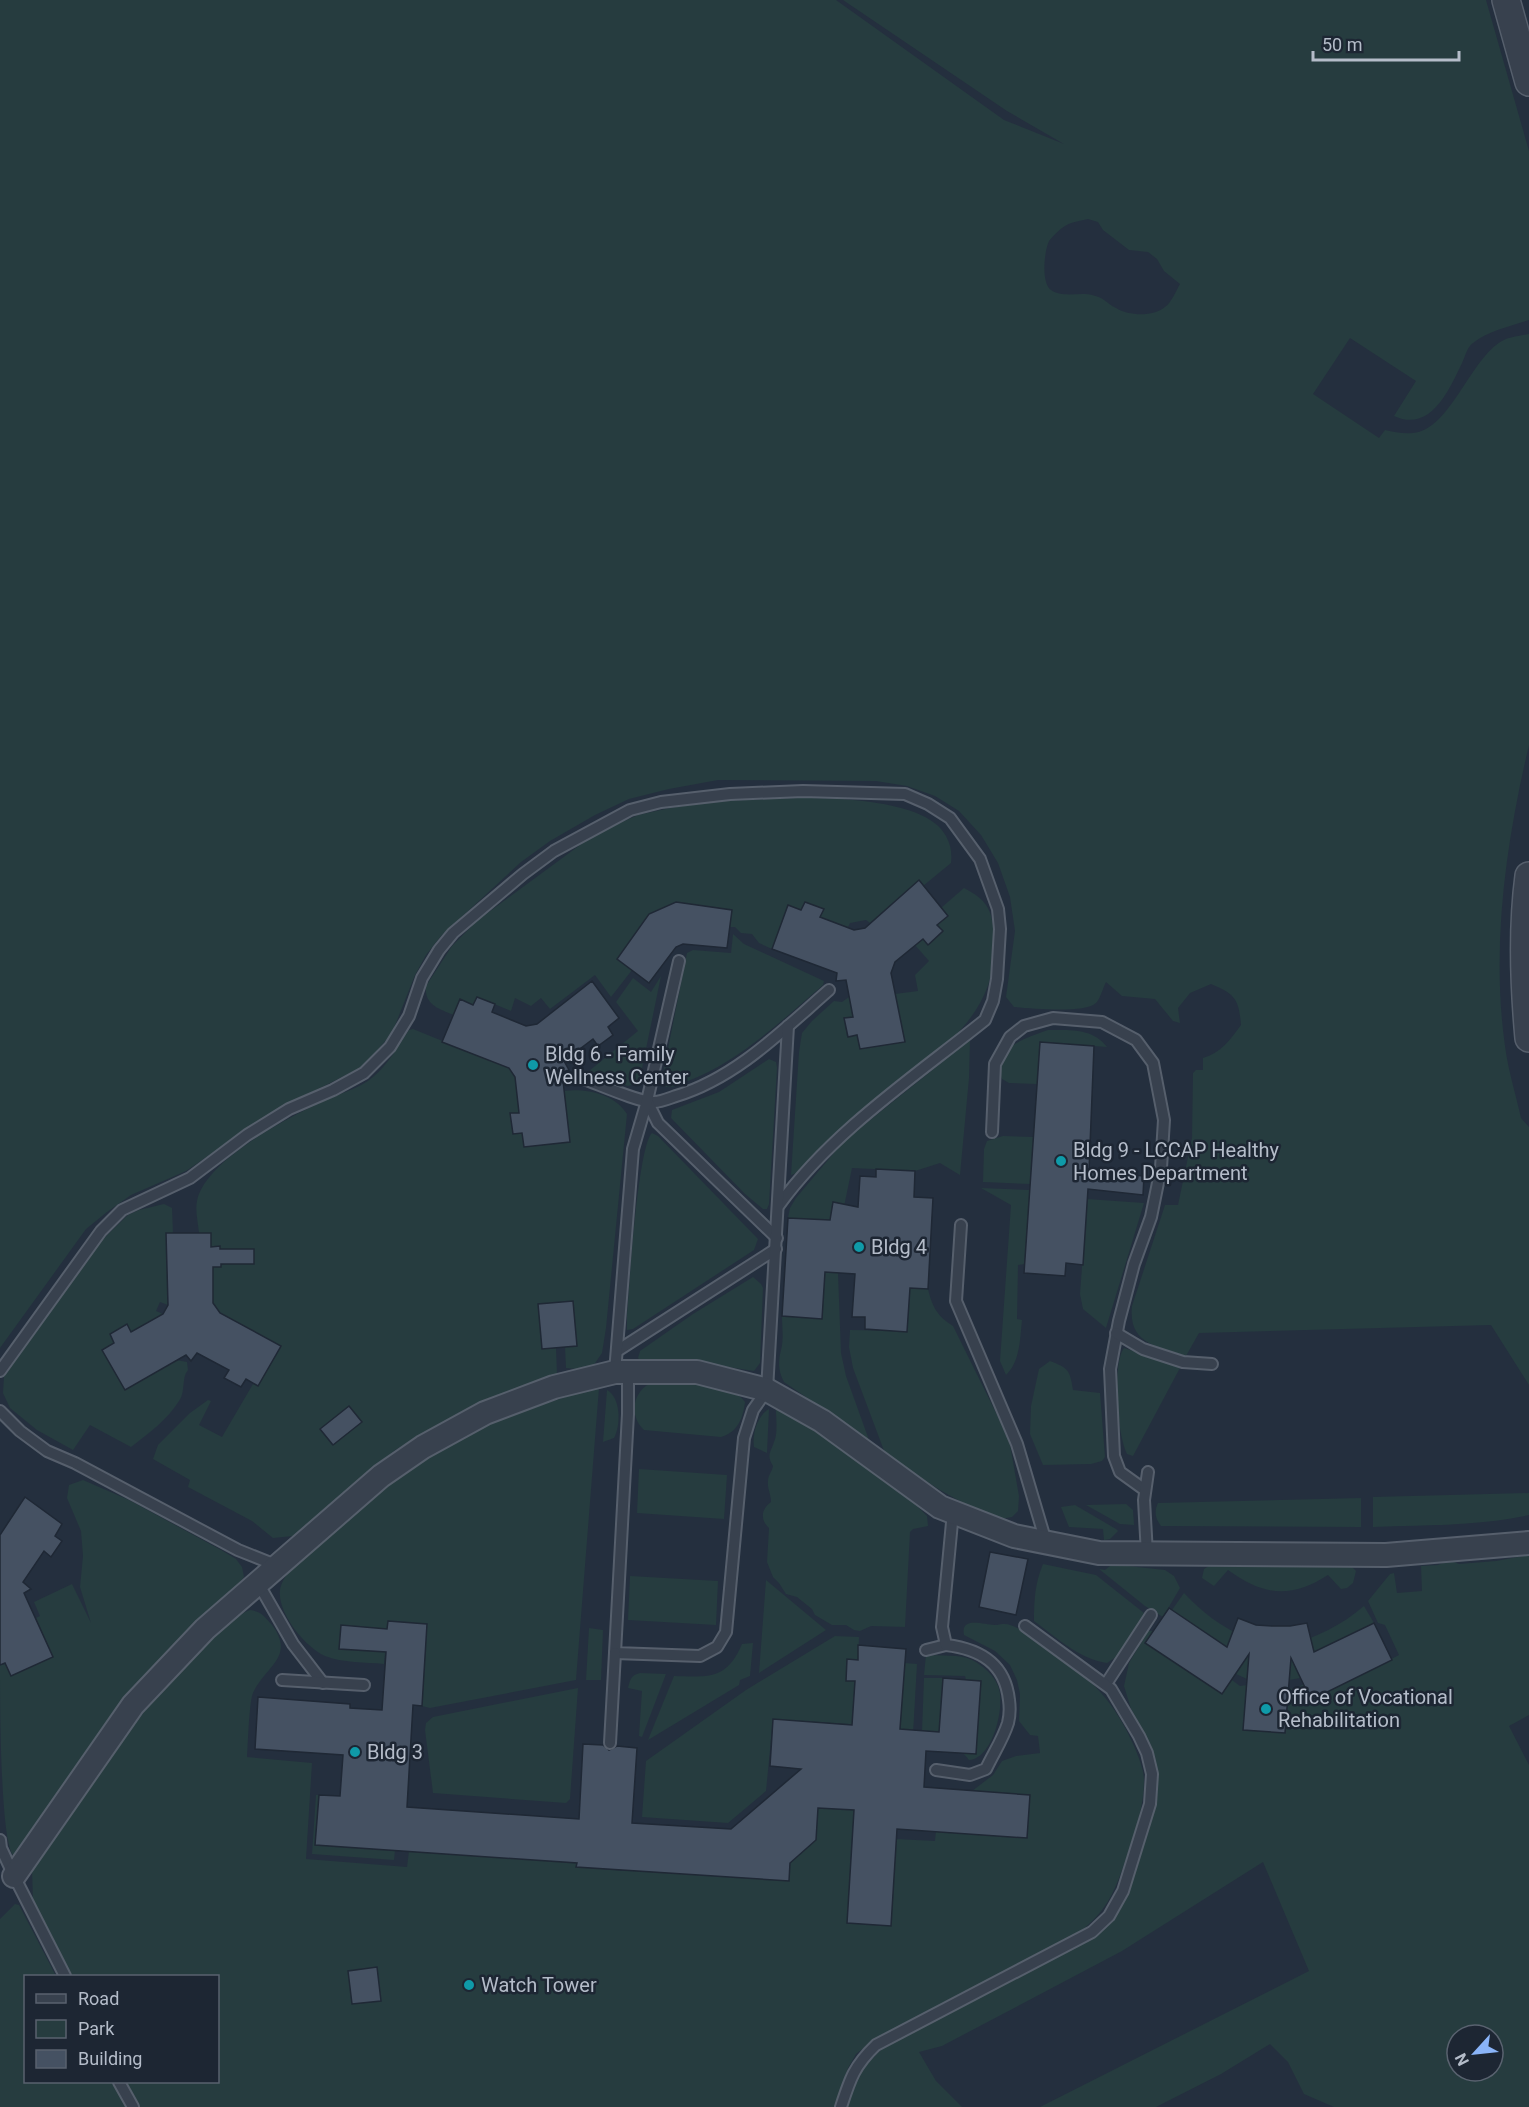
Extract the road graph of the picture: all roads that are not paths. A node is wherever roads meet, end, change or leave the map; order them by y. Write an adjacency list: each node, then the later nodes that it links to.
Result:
1 (1506, 0): 2 (street)
2 (1529, 82)
3 (1529, 876): 7 (street)
4 (679, 961): 9 (lane)
5 (829, 990): 6 (lane)
6 (788, 1026): 9 (lane); 11 (lane)
7 (1529, 1038)
8 (580, 1078): 9 (lane)
9 (647, 1101): 13 (lane); 16 (lane)
10 (992, 1132): 14 (lane)
11 (778, 1205): 13 (lane); 17 (lane)
12 (961, 1225): 23 (lane)
13 (776, 1244): 16 (lane); 18 (lane)
14 (1116, 1333): 15 (lane); 21 (lane)
15 (1212, 1364)
16 (620, 1365): 18 (street); 26 (street); 32 (lane)
17 (0, 1371)
18 (766, 1390): 22 (street); 32 (lane)
19 (0, 1411): 26 (lane)
20 (1148, 1472): 21 (lane)
21 (1145, 1490): 25 (lane)
22 (953, 1512): 23 (street); 30 (lane)
23 (1046, 1542): 25 (street)
24 (1529, 1543): 25 (street)
25 (1147, 1554)
26 (278, 1566): 27 (street)
27 (258, 1583): 34 (lane); 40 (street)
28 (1151, 1615): 35 (lane)
29 (1025, 1626): 35 (lane)
30 (946, 1645): 31 (lane); 38 (lane)
31 (926, 1650)
32 (615, 1653): 37 (lane)
33 (282, 1680): 34 (lane)
34 (323, 1683): 36 (lane)
35 (1106, 1684): 44 (lane)
36 (364, 1685)
37 (610, 1743)
38 (936, 1770)
39 (0, 1840): 40 (lane)
40 (14, 1876): 41 (lane)
41 (64, 1975)
42 (120, 2083): 43 (lane)
43 (133, 2107)
44 (841, 2107)

